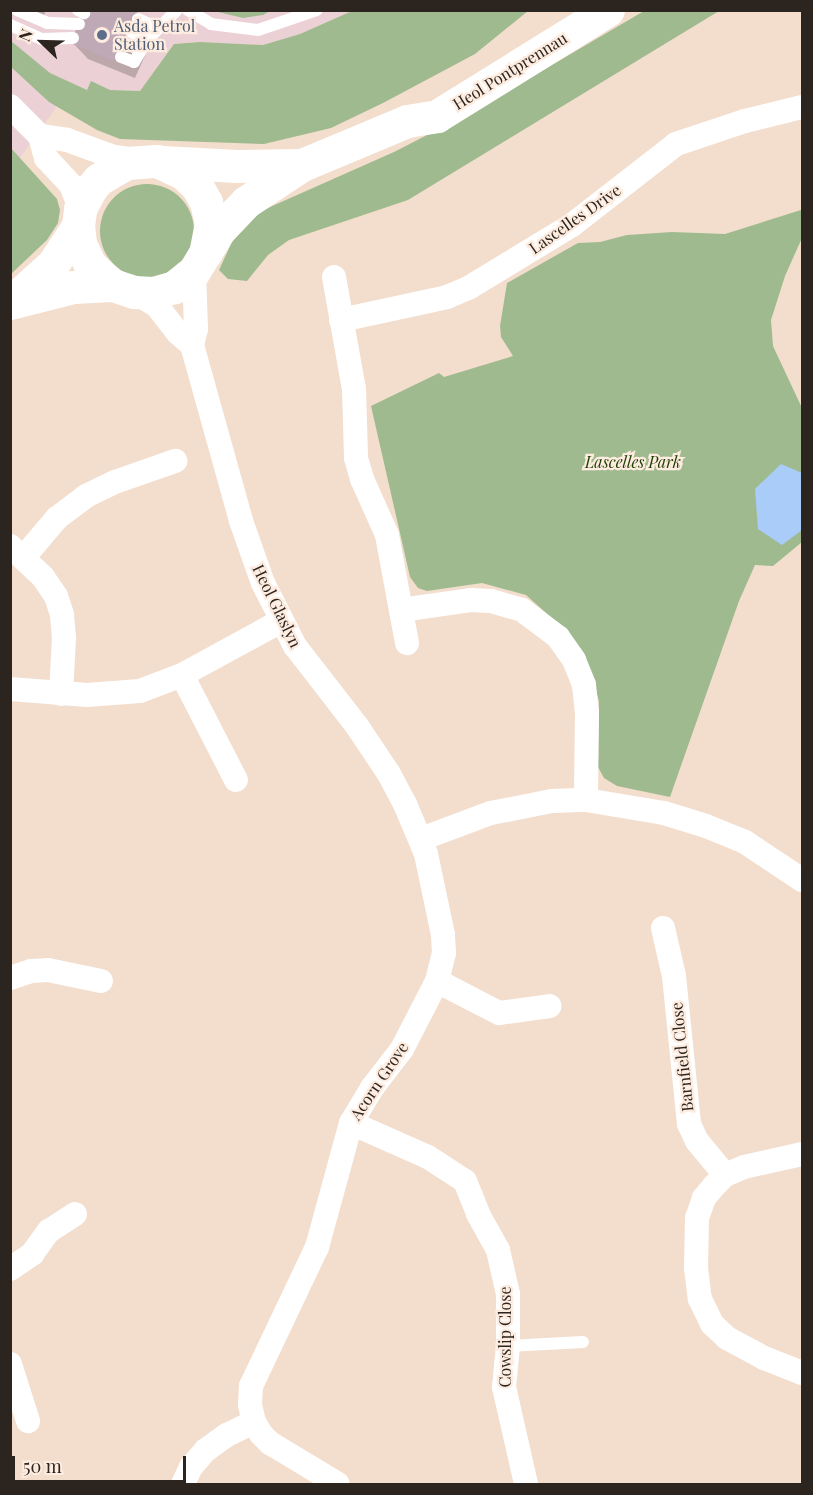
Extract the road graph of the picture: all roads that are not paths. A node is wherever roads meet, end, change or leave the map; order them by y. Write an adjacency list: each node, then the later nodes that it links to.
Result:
1 (16, 10): 7 (lane)
2 (177, 10): 10 (lane)
3 (188, 10): 6 (lane)
4 (572, 10): 15 (street, Heol Pontprennau)
5 (608, 10): 15 (street, Heol Pontprennau)
6 (314, 11)
7 (80, 16)
8 (138, 19): 10 (lane)
9 (10, 25): 11 (lane)
10 (158, 28): 12 (lane)
11 (73, 38)
12 (121, 57)
13 (10, 106): 16 (street)
14 (802, 107): 24 (street, Lascelles Drive)
15 (407, 121): 18 (street, Heol Pontprennau)
16 (40, 136): 17 (street); 19 (street)
17 (151, 161): 18 (street, Heol Pontprennau); 19 (street); 20 (street)
18 (302, 165): 20 (street, Heol Pontprennau)
19 (79, 217): 22 (street); 23 (street)
20 (200, 262): 22 (street); 25 (street, Heol Glaslyn)
21 (333, 277): 24 (street)
22 (123, 289): 23 (street); 25 (street, Heol Glaslyn)
23 (10, 303)
24 (341, 320): 28 (street)
25 (192, 345): 29 (street, Heol Glaslyn)
26 (175, 460): 27 (street)
27 (17, 551): 33 (street)
28 (402, 610): 30 (street); 35 (street)
29 (281, 621): 31 (street); 36 (street, Heol Glaslyn)
30 (407, 643)
31 (182, 675): 33 (street); 34 (street)
32 (10, 689): 33 (street)
33 (61, 694)
34 (236, 780)
35 (586, 800): 36 (street); 37 (street)
36 (421, 839): 41 (street, Acorn Grove)
37 (802, 880)
38 (663, 928): 45 (street, Barnfield Close)
39 (10, 978): 40 (street)
40 (101, 981)
41 (437, 981): 42 (street); 43 (street, Acorn Grove)
42 (550, 1006)
43 (351, 1123): 49 (street, Cowslip Close); 53 (street, Acorn Grove)
44 (802, 1154): 45 (street)
45 (724, 1175): 51 (street)
46 (75, 1214): 47 (street)
47 (10, 1269)
48 (583, 1342): 49 (lane)
49 (508, 1346): 56 (street, Cowslip Close)
50 (10, 1364): 52 (street)
51 (802, 1373)
52 (20, 1410)
53 (254, 1422): 54 (street); 55 (street)
54 (183, 1485)
55 (338, 1485)
56 (526, 1485)

